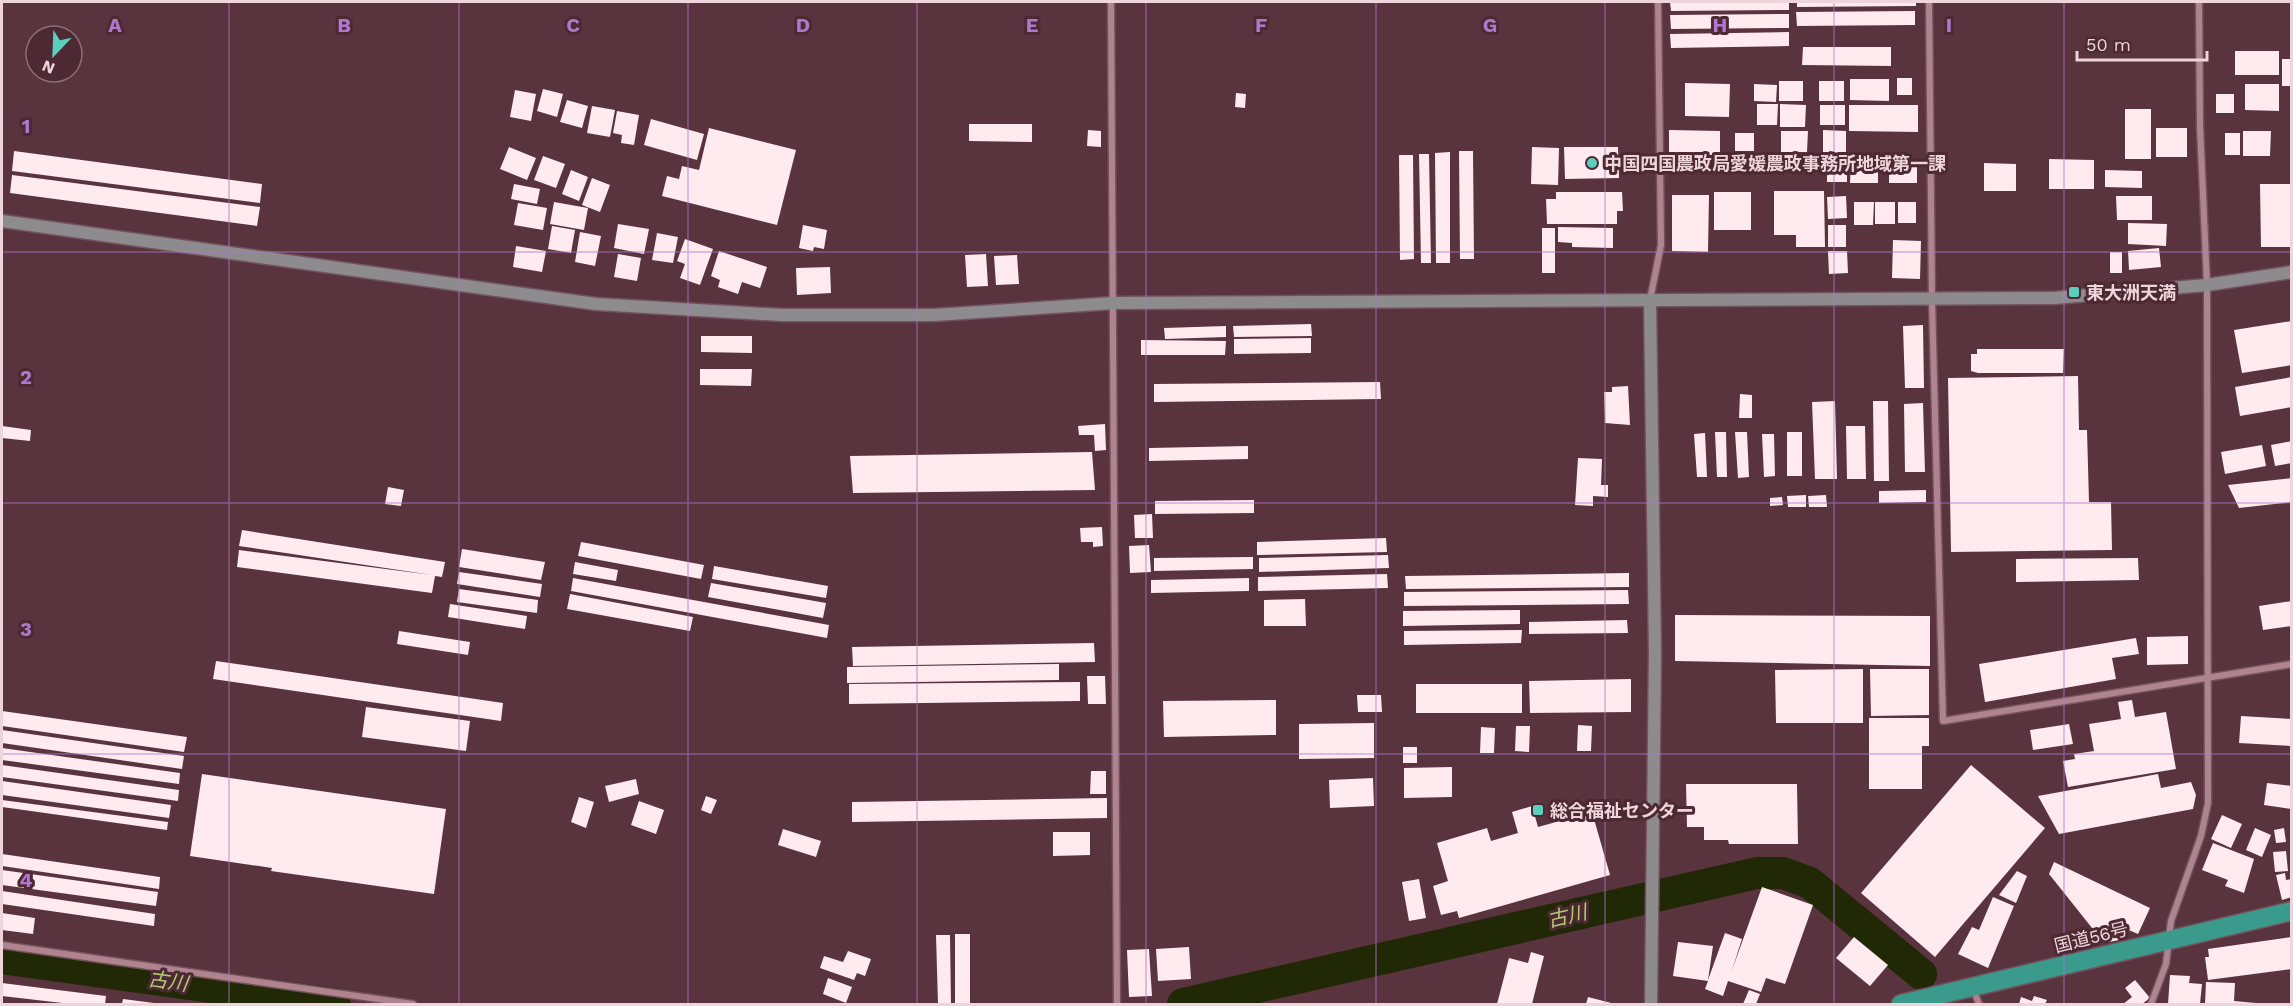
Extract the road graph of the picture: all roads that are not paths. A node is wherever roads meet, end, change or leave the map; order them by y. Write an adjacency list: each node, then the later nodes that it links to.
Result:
1 (1111, 2): 10 (street)
2 (1658, 2): 8 (street)
3 (1929, 2): 9 (street)
4 (2199, 2): 7 (street)
5 (2, 221): 10 (street)
6 (2292, 272): 7 (street)
7 (2207, 285): 9 (street); 12 (street)
8 (1650, 300): 9 (street); 10 (street); 19 (street)
9 (1932, 301): 12 (street)
10 (1114, 303): 18 (street)
11 (2292, 664): 12 (street)
12 (2208, 678): 14 (street)
13 (2292, 911): 14 (highway, 国道56号)
14 (2171, 938): 16 (highway, 国道56号); 21 (street)
15 (2, 945): 17 (street)
16 (1976, 997): 20 (highway, 国道56号)
17 (413, 1005)
18 (1117, 1005)
19 (1651, 1005)
20 (1901, 1005)
21 (2151, 1005)

